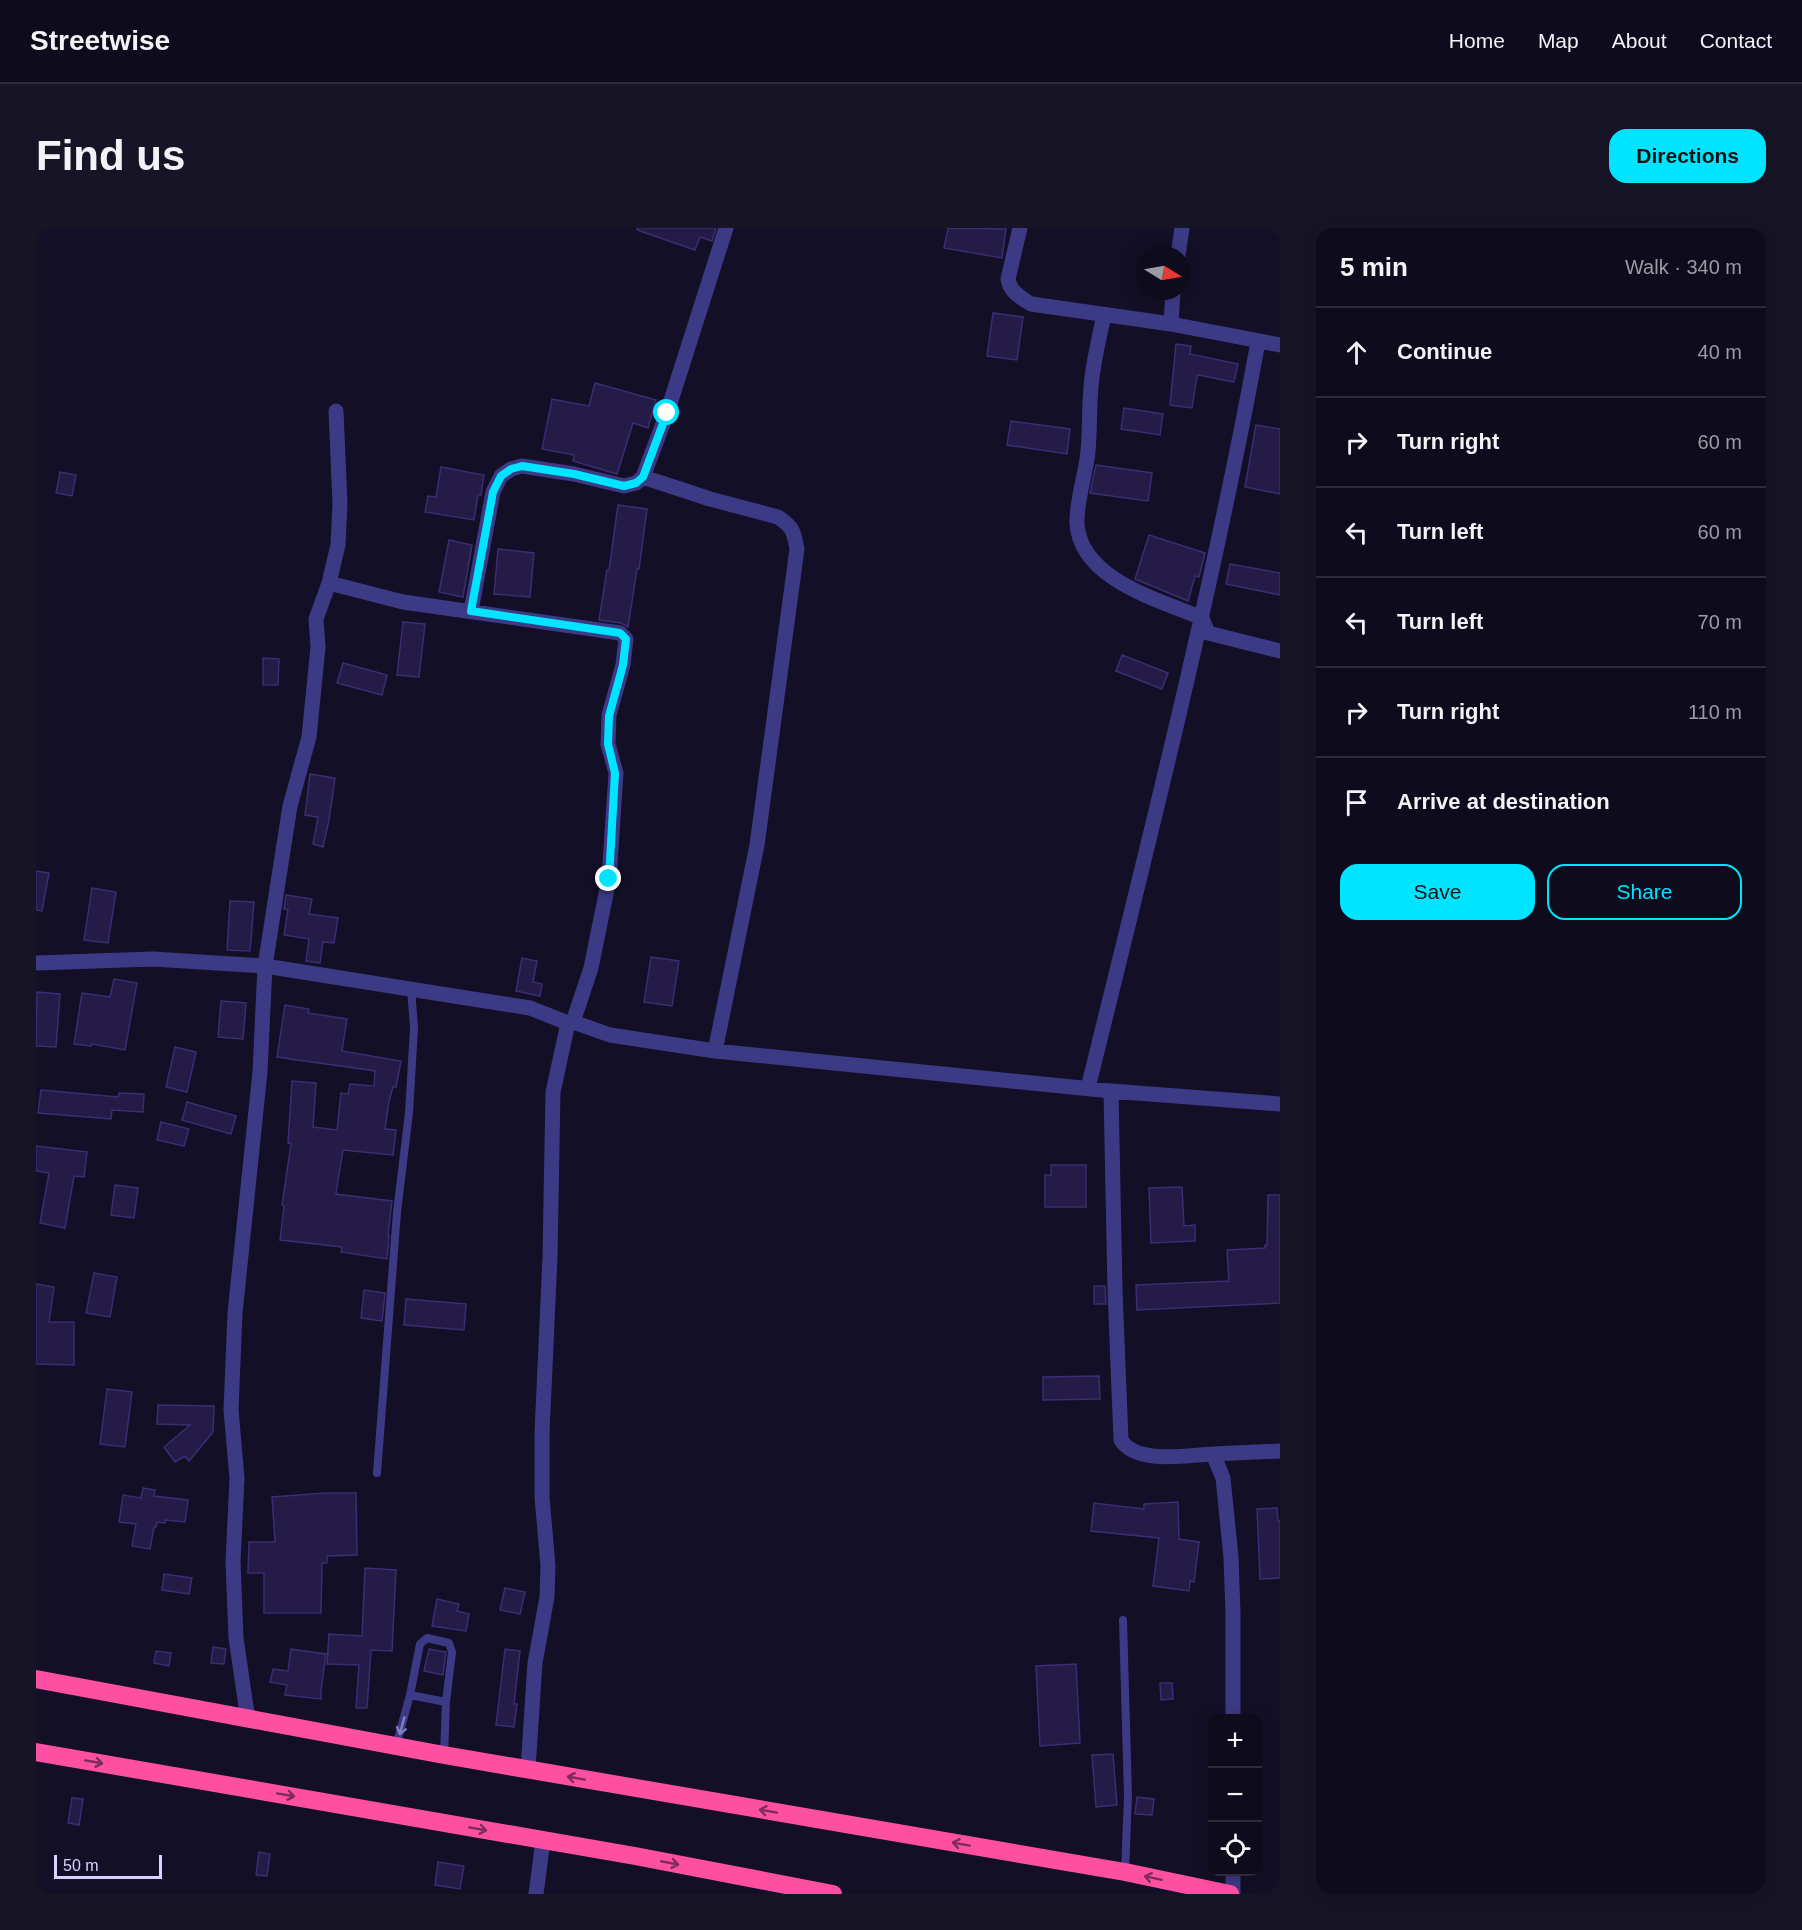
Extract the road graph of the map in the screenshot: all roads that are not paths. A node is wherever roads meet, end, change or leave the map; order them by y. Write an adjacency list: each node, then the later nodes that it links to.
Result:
1 (726, 228): 11 (street)
2 (1020, 228): 6 (street)
3 (1182, 228): 4 (street)
4 (1179, 246)
5 (1172, 300): 7 (street)
6 (1104, 315): 7 (street); 14 (street)
7 (1171, 324): 8 (street)
8 (1258, 342): 9 (street); 14 (street)
9 (1280, 345)
10 (336, 411): 12 (street)
11 (643, 477): 13 (street); 20 (street)
12 (329, 583): 13 (street); 17 (street)
13 (471, 611): 19 (street)
14 (1202, 618): 15 (street); 21 (street)
15 (1280, 651)
16 (36, 963): 17 (street)
17 (265, 966): 18 (street); 32 (street)
18 (411, 988): 19 (street); 26 (lane)
19 (571, 1023): 20 (street); 36 (street)
20 (716, 1051): 21 (street)
21 (1088, 1088): 22 (street)
22 (1112, 1091): 23 (street); 25 (street)
23 (1280, 1104)
24 (1280, 1452): 25 (street)
25 (1213, 1454): 31 (street)
26 (377, 1473)
27 (1123, 1620): 38 (lane)
28 (36, 1679): 32 (highway)
29 (410, 1695): 30 (lane); 30 (lane); 33 (lane, one-way to 33)
30 (446, 1702): 35 (lane)
31 (1233, 1714)
32 (248, 1720): 33 (highway)
33 (396, 1746): 35 (highway)
34 (36, 1752): 37 (highway, one-way to 37)
35 (444, 1755): 36 (highway)
36 (528, 1769): 38 (highway, one-way to 36)
37 (543, 1840): 40 (street); 41 (highway, one-way to 41)
38 (1125, 1872): 42 (highway, one-way to 38)
39 (1233, 1876): 42 (street)
40 (536, 1894)
41 (833, 1894)
42 (1232, 1894)

